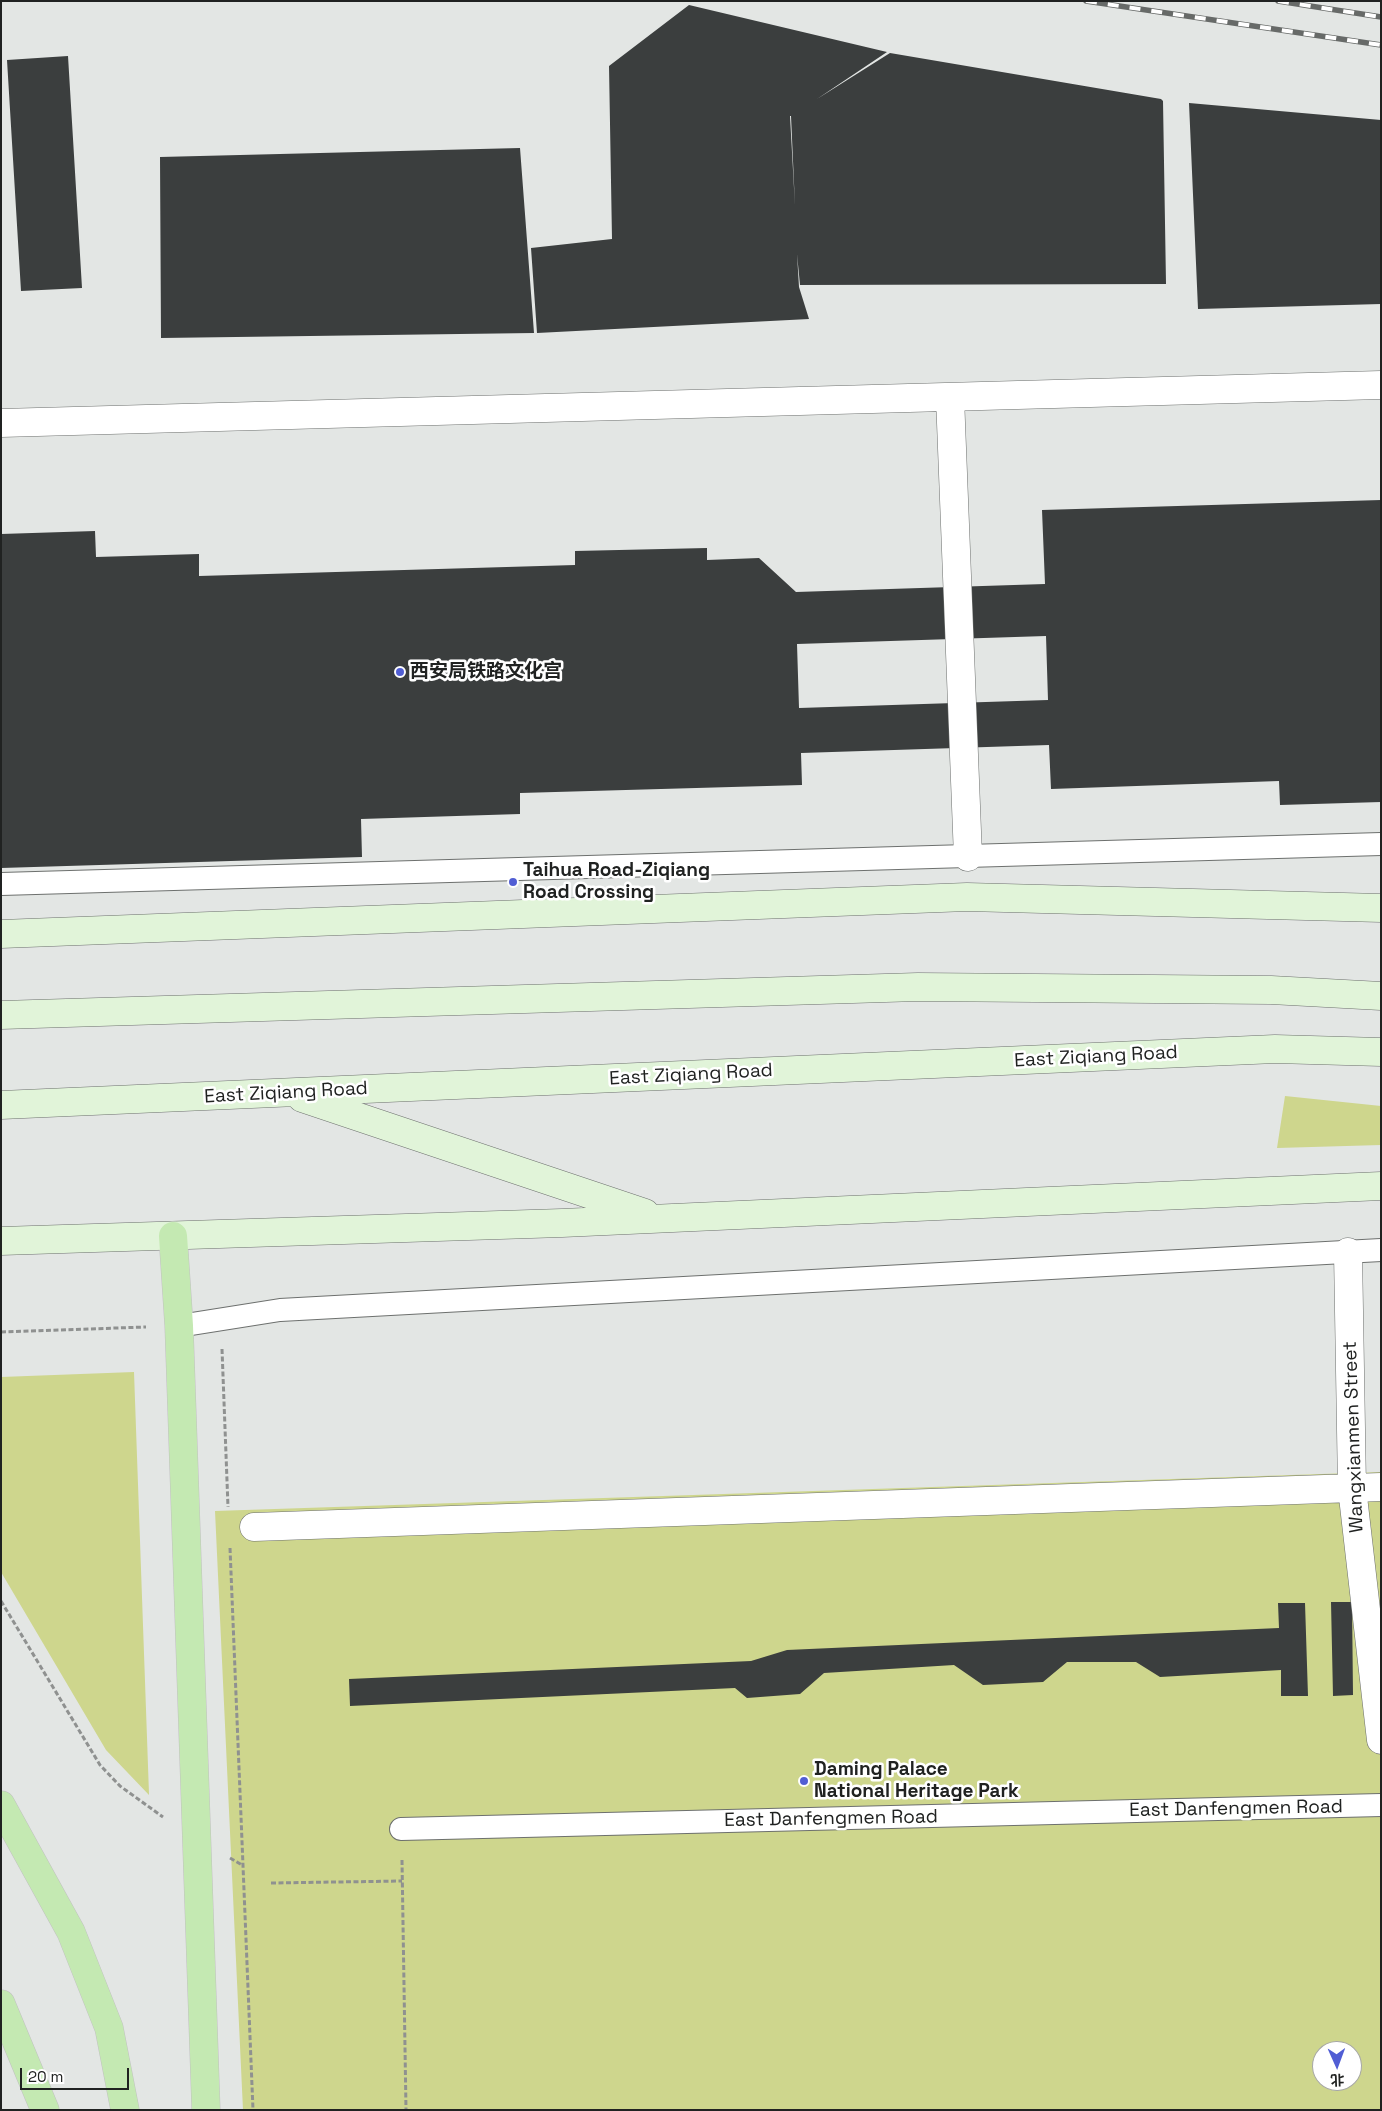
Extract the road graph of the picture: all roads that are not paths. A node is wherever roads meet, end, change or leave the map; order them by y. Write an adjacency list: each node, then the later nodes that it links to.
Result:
1 (1381, 386): 2 (street)
2 (950, 397): 3 (street); 5 (street)
3 (1, 423)
4 (1381, 844): 5 (lane)
5 (968, 857): 6 (lane)
6 (1, 884)
7 (1381, 908): 8 (main road)
8 (1, 934)
9 (1381, 996): 10 (main road)
10 (1, 1015)
11 (1381, 1052): 12 (main road, East Ziqiang Road)
12 (286, 1093): 13 (main road, East Ziqiang Road); 15 (main road)
13 (1, 1106)
14 (1381, 1186): 15 (main road)
15 (661, 1219): 16 (main road)
16 (173, 1236): 17 (main road); 20 (main road)
17 (1, 1240)
18 (1381, 1250): 19 (lane)
19 (1348, 1252): 20 (lane); 22 (street, Wangxianmen Street)
20 (179, 1326): 31 (main road)
21 (1381, 1487): 22 (street)
22 (1352, 1488): 23 (street); 24 (street, Wangxianmen Street)
23 (254, 1527)
24 (1381, 1740)
25 (1, 1805): 30 (main road)
26 (1381, 1805): 27 (lane, East Danfengmen Road)
27 (401, 1829)
28 (1, 2004): 29 (main road)
29 (45, 2110)
30 (125, 2110)
31 (206, 2110)

